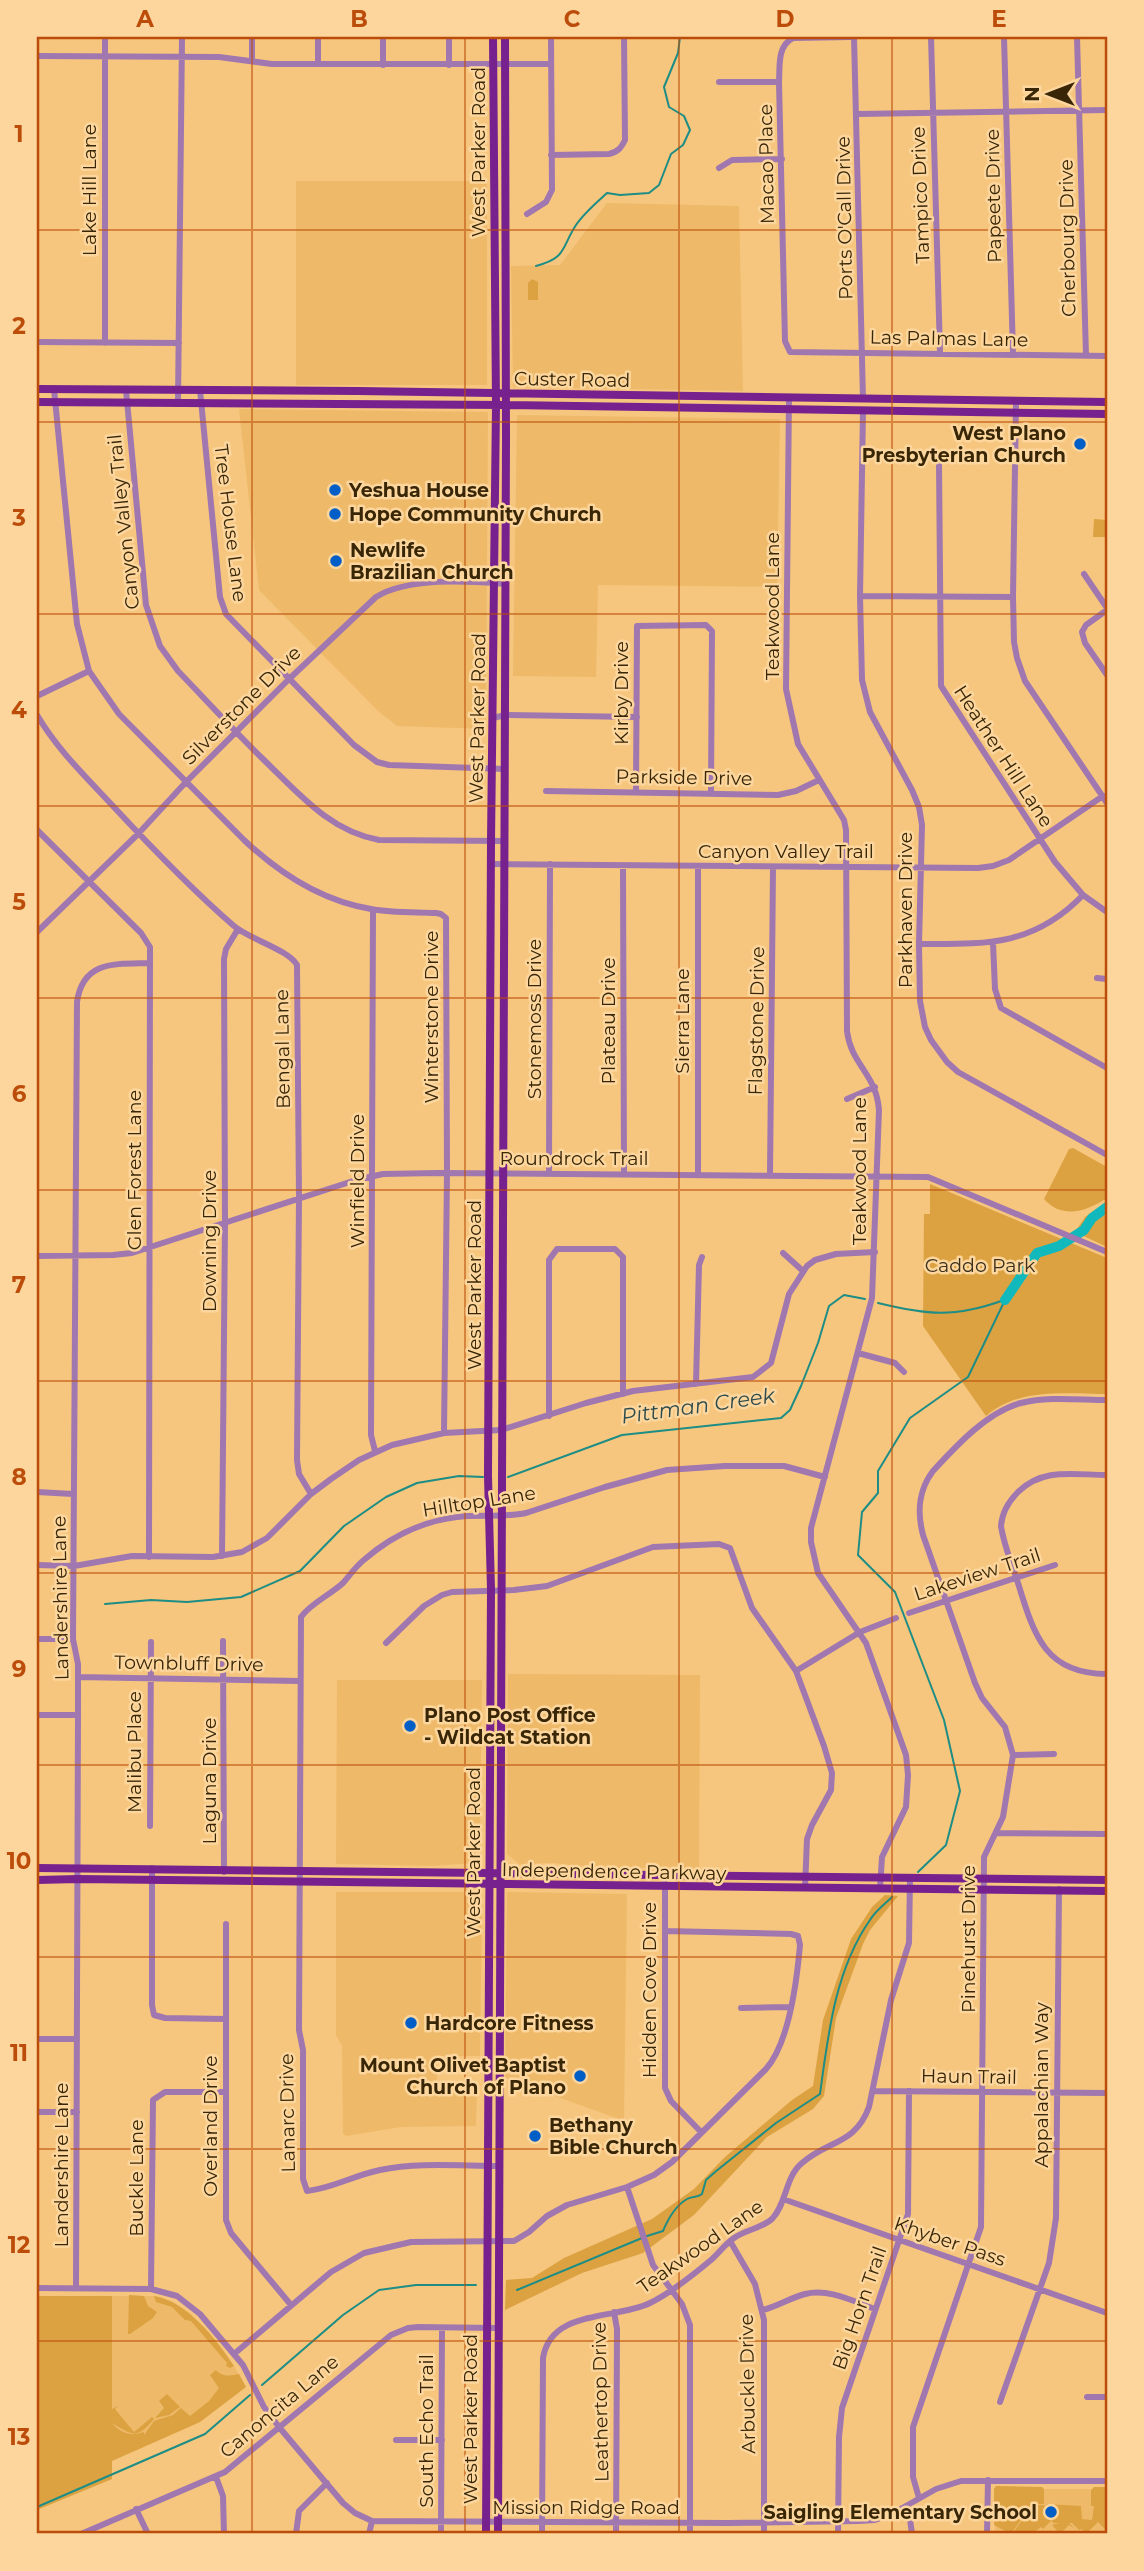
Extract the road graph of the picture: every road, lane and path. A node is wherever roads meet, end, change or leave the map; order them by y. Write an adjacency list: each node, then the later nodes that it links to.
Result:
1 (104, 37): 16 (street, Lake Hill Lane)
2 (182, 37): 17 (street)
3 (252, 37): 18 (street)
4 (318, 37): 19 (street)
5 (383, 37): 21 (street)
6 (449, 37): 22 (street)
7 (493, 37): 23 (main road, West Parker Road)
8 (505, 37): 24 (main road, West Parker Road)
9 (551, 37): 20 (street)
10 (624, 37): 32 (street)
11 (853, 37): 26 (street, Macao Place); 31 (street, Ports O'Call Drive)
12 (931, 37): 30 (street, Tampico Drive)
13 (1004, 37): 29 (street, Papeete Drive)
14 (1077, 37): 27 (street, Cherbourg Drive)
15 (37, 56): 16 (street)
16 (104, 56): 17 (street); 43 (street, Lake Hill Lane)
17 (182, 57): 18 (street); 44 (street)
18 (252, 61): 19 (street)
19 (318, 64): 21 (street)
20 (551, 64): 24 (street); 32 (street)
21 (383, 65): 22 (street)
22 (449, 65): 23 (street)
23 (493, 65): 24 (street); 33 (main road, West Parker Road)
24 (505, 65): 34 (main road, West Parker Road)
25 (719, 82): 26 (street)
26 (779, 82): 35 (street, Macao Place)
27 (1080, 110): 28 (street); 29 (street); 49 (street, Cherbourg Drive)
28 (1107, 110)
29 (1007, 112): 30 (street); 48 (street, Papeete Drive)
30 (933, 113): 31 (street); 47 (street, Tampico Drive)
31 (857, 114): 46 (street, Ports O'Call Drive)
32 (551, 155): 39 (street)
33 (493, 158): 34 (main road); 37 (main road, West Parker Road)
34 (505, 158): 38 (main road, West Parker Road)
35 (782, 159): 36 (street); 45 (street, Macao Place)
36 (719, 168)
37 (493, 190): 38 (main road); 41 (main road, West Parker Road)
38 (505, 190): 40 (main road, West Parker Road)
39 (527, 214)
40 (506, 313): 41 (main road); 57 (main road, West Parker Road)
41 (494, 314): 56 (main road, West Parker Road)
42 (37, 342): 43 (street)
43 (105, 343): 44 (street)
44 (179, 343): 54 (street)
45 (790, 352): 46 (street, Las Palmas Lane)
46 (863, 352): 47 (street, Las Palmas Lane); 60 (street, Ports O'Call Drive)
47 (940, 352): 48 (street, Las Palmas Lane)
48 (1013, 354): 49 (street, Las Palmas Lane)
49 (1086, 355): 50 (street, Las Palmas Lane)
50 (1107, 356)
51 (37, 389): 52 (main road, Custer Road)
52 (54, 389): 53 (main road, Custer Road); 63 (street, Winterstone Drive)
53 (126, 390): 54 (main road, Custer Road); 64 (street, Canyon Valley Trail)
54 (177, 390): 55 (main road, Custer Road); 65 (street)
55 (200, 390): 56 (main road, Custer Road); 66 (street, Tree House Lane)
56 (496, 394): 57 (main road, Custer Road); 68 (main road, West Parker Road)
57 (506, 394): 58 (main road, Custer Road); 69 (main road, West Parker Road)
58 (715, 396): 59 (main road, Custer Road); 70 (main road)
59 (789, 397): 60 (main road, Custer Road); 71 (street, Teakwood Lane)
60 (863, 399): 61 (main road, Custer Road); 72 (main road)
61 (1016, 401): 67 (main road, Custer Road); 73 (street)
62 (37, 402): 63 (main road, Custer Road)
63 (55, 402): 64 (main road, Custer Road); 87 (street, Winterstone Drive)
64 (126, 402): 65 (main road, Custer Road); 95 (street, Canyon Valley Trail)
65 (178, 402): 66 (main road, Custer Road)
66 (201, 402): 68 (main road, Custer Road); 89 (street, Tree House Lane)
67 (1107, 402)
68 (496, 405): 69 (main road, Custer Road); 76 (main road, West Parker Road)
69 (506, 405): 70 (main road, Custer Road); 77 (main road, West Parker Road)
70 (715, 408): 71 (main road, Custer Road)
71 (789, 409): 72 (main road, Custer Road); 98 (street, Teakwood Lane)
72 (863, 410): 73 (main road, Custer Road); 81 (street, Parkhaven Drive)
73 (1016, 412): 74 (main road, Custer Road); 83 (street)
74 (1107, 414)
75 (939, 463): 82 (street, Heather Hill Lane)
76 (495, 490): 77 (main road); 79 (main road, West Parker Road)
77 (506, 490): 80 (main road, West Parker Road)
78 (1084, 575): 84 (street)
79 (494, 583): 80 (street, Silverstone Drive); 85 (main road, West Parker Road); 89 (street, Silverstone Drive)
80 (505, 584): 86 (main road, West Parker Road)
81 (860, 596): 82 (street); 117 (street, Parkhaven Drive)
82 (939, 596): 83 (street); 107 (street, Heather Hill Lane)
83 (1013, 597): 103 (street)
84 (1107, 609): 88 (street)
85 (494, 645): 86 (main road); 94 (main road, West Parker Road)
86 (505, 646): 92 (main road, West Parker Road)
87 (89, 671): 90 (street); 99 (street, Winterstone Drive)
88 (1107, 675)
89 (288, 680): 95 (street, Silverstone Drive); 96 (street, Tree House Lane)
90 (37, 695)
91 (37, 715): 106 (street, Bengal Lane)
92 (505, 715): 93 (street); 94 (street); 97 (main road, West Parker Road)
93 (637, 718): 101 (street, Kirby Drive); 102 (street, Kirby Drive)
94 (493, 719): 96 (main road, West Parker Road)
95 (236, 733): 99 (street, Silverstone Drive); 108 (street, Canyon Valley Trail)
96 (492, 768): 97 (street, Tree House Lane); 108 (main road, West Parker Road)
97 (505, 769): 109 (main road, West Parker Road)
98 (818, 780): 102 (street, Parkside Drive); 115 (street, Teakwood Lane)
99 (186, 782): 106 (street, Silverstone Drive); 120 (street, Winterstone Drive)
100 (546, 791): 101 (street, Parkside Drive)
101 (636, 792): 102 (street, Parkside Drive)
102 (711, 792)
103 (1103, 796): 104 (street); 107 (street, Canyon Valley Trail)
104 (1107, 803)
105 (37, 830): 118 (street, Glen Forest Lane)
106 (138, 834): 118 (street, Silverstone Drive); 122 (street, Bengal Lane)
107 (1040, 840): 117 (street, Canyon Valley Trail); 119 (street, Heather Hill Lane)
108 (491, 841): 109 (street, Canyon Valley Trail); 110 (main road, West Parker Road)
109 (504, 841): 111 (main road, West Parker Road)
110 (491, 864): 111 (street, Canyon Valley Trail); 134 (main road, West Parker Road)
111 (504, 864): 112 (street, Canyon Valley Trail); 135 (main road, West Parker Road)
112 (550, 864): 113 (street, Canyon Valley Trail); 136 (street, Stonemoss Drive)
113 (623, 866): 114 (street, Canyon Valley Trail); 137 (street, Plateau Drive)
114 (698, 866): 116 (street, Canyon Valley Trail); 138 (street, Sierra Lane)
115 (847, 866): 116 (street, Canyon Valley Trail); 117 (street, Canyon Valley Trail); 130 (street, Teakwood Lane)
116 (773, 867): 140 (street, Flagstone Drive)
117 (920, 868): 125 (street, Parkhaven Drive)
118 (88, 881): 123 (street, Silverstone Drive); 126 (street, Glen Forest Lane)
119 (1083, 895): 121 (street, Heather Hill Lane); 124 (street)
120 (373, 910): 133 (street, Winterstone Drive); 139 (street, Winfield Drive)
121 (1107, 912)
122 (238, 929): 142 (street, Bengal Lane); 143 (street, Downing Drive)
123 (37, 932)
124 (993, 943): 125 (street); 129 (street)
125 (919, 944): 132 (street, Parkhaven Drive)
126 (150, 963): 144 (street, Glen Forest Lane); 149 (street, Landershire Lane)
127 (1097, 978): 128 (street)
128 (1107, 979)
129 (1107, 1068)
130 (875, 1087): 131 (street); 141 (street, Teakwood Lane)
131 (847, 1100)
132 (1107, 1155)
133 (447, 1173): 134 (street, Roundrock Trail); 139 (street, Roundrock Trail); 160 (street, Winterstone Drive)
134 (490, 1174): 135 (street, Roundrock Trail); 158 (main road, West Parker Road)
135 (502, 1174): 136 (street, Roundrock Trail); 159 (main road, West Parker Road)
136 (549, 1174): 137 (street, Roundrock Trail)
137 (624, 1175): 138 (street, Roundrock Trail)
138 (698, 1175): 140 (street, Roundrock Trail)
139 (373, 1176): 142 (street, Roundrock Trail); 161 (street, Winfield Drive)
140 (770, 1176): 141 (street, Roundrock Trail)
141 (877, 1177): 145 (street, Teakwood Lane); 146 (street, Roundrock Trail)
142 (299, 1197): 143 (street, Roundrock Trail); 166 (street, Bengal Lane)
143 (225, 1223): 144 (street, Roundrock Trail); 169 (street, Downing Drive)
144 (149, 1248): 149 (street, Roundrock Trail); 170 (street, Glen Forest Lane)
145 (875, 1252): 151 (street); 152 (street, Teakwood Lane)
146 (1107, 1252)
147 (783, 1253): 151 (street)
148 (37, 1256): 149 (street, Roundrock Trail)
149 (76, 1256): 165 (street, Landershire Lane)
150 (702, 1256): 154 (street)
151 (803, 1271): 154 (street)
152 (858, 1353): 153 (street); 163 (street, Teakwood Lane)
153 (904, 1372)
154 (696, 1384): 155 (street)
155 (623, 1394): 157 (street); 157 (street)
156 (1107, 1400): 177 (street, Pinehurst Drive)
157 (549, 1416): 159 (street)
158 (489, 1430): 159 (street); 160 (street); 167 (main road, West Parker Road)
159 (501, 1430): 168 (main road, West Parker Road)
160 (444, 1433): 161 (street)
161 (375, 1451): 166 (street)
162 (1107, 1475): 174 (street)
163 (825, 1477): 168 (street, Hilltop Lane); 180 (street, Teakwood Lane)
164 (37, 1492): 165 (street)
165 (73, 1494): 173 (street, Landershire Lane)
166 (311, 1494): 169 (street)
167 (489, 1515): 168 (street, Hilltop Lane); 175 (main road, West Parker Road); 193 (street, Hilltop Lane)
168 (501, 1516): 176 (main road, West Parker Road)
169 (222, 1556): 170 (street)
170 (149, 1557): 173 (street)
171 (37, 1565): 173 (street)
172 (1055, 1565): 174 (street, Lakeview Trail)
173 (74, 1566): 182 (street, Landershire Lane)
174 (1016, 1578): 177 (street, Lakeview Trail); 189 (street)
175 (491, 1589): 176 (street); 185 (street); 186 (main road, West Parker Road)
176 (501, 1589): 187 (main road, West Parker Road); 188 (street)
177 (946, 1601): 178 (street, Lakeview Trail); 199 (street, Pinehurst Drive)
178 (909, 1613)
179 (896, 1618): 180 (street, Lakeview Trail)
180 (860, 1632): 188 (street, Lakeview Trail); 216 (street, Teakwood Lane)
181 (37, 1639): 182 (street)
182 (73, 1639): 190 (street, Landershire Lane)
183 (223, 1641): 192 (street, Laguna Drive)
184 (151, 1642): 191 (street, Malibu Place)
185 (386, 1643)
186 (489, 1653): 187 (main road); 196 (main road, West Parker Road)
187 (501, 1653): 197 (main road, West Parker Road)
188 (796, 1671): 215 (street)
189 (1107, 1674)
190 (78, 1676): 191 (street, Townbluff Drive); 195 (street, Landershire Lane)
191 (150, 1679): 192 (street, Townbluff Drive); 202 (street, Malibu Place)
192 (224, 1681): 193 (street, Townbluff Drive); 208 (street, Laguna Drive)
193 (300, 1681): 209 (street, Hilltop Lane)
194 (37, 1715): 195 (street)
195 (78, 1715): 206 (street, Landershire Lane)
196 (489, 1715): 197 (main road); 200 (main road, West Parker Road)
197 (501, 1716): 201 (main road, West Parker Road)
198 (1054, 1754): 199 (street)
199 (1013, 1755): 203 (street, Pinehurst Drive)
200 (489, 1784): 201 (main road); 211 (main road, West Parker Road)
201 (500, 1784): 212 (main road, West Parker Road)
202 (150, 1826)
203 (996, 1833): 204 (street); 219 (street, Pinehurst Drive)
204 (1107, 1834)
205 (37, 1868): 206 (main road, Independence Parkway)
206 (76, 1868): 207 (main road, Independence Parkway); 218 (street, Landershire Lane)
207 (152, 1868): 208 (main road, Independence Parkway); 221 (street)
208 (224, 1870): 209 (main road, Independence Parkway); 224 (street, Laguna Drive)
209 (298, 1871): 210 (main road, Independence Parkway); 225 (street, Hilltop Lane)
210 (398, 1872): 211 (main road, Independence Parkway); 226 (main road)
211 (489, 1874): 212 (main road, Independence Parkway); 227 (main road, West Parker Road)
212 (500, 1875): 214 (main road, Independence Parkway); 228 (main road, West Parker Road)
213 (665, 1875): 214 (main road, Independence Parkway); 215 (main road, Independence Parkway); 230 (street, Hidden Cove Drive)
214 (586, 1876): 229 (main road)
215 (806, 1877): 216 (main road, Independence Parkway); 231 (street)
216 (880, 1878): 217 (main road, Independence Parkway); 232 (street, Teakwood Lane)
217 (910, 1878): 219 (main road, Independence Parkway); 233 (street, Teakwood Lane)
218 (78, 1879): 220 (main road, Independence Parkway); 221 (main road, Independence Parkway); 245 (street, Landershire Lane)
219 (984, 1879): 222 (main road, Independence Parkway); 234 (street, Pinehurst Drive)
220 (37, 1880)
221 (152, 1880): 224 (main road, Independence Parkway); 243 (street)
222 (1059, 1880): 223 (main road, Independence Parkway); 235 (street, Appalachian Way)
223 (1107, 1880)
224 (224, 1881): 225 (main road, Independence Parkway)
225 (299, 1882): 226 (main road, Independence Parkway); 257 (street, Lanarc Drive)
226 (398, 1884): 227 (main road, Independence Parkway)
227 (488, 1885): 228 (main road, Independence Parkway); 239 (main road, West Parker Road)
228 (500, 1886): 229 (main road, Independence Parkway); 240 (main road, West Parker Road)
229 (586, 1886): 230 (main road, Independence Parkway)
230 (665, 1887): 231 (main road, Independence Parkway); 238 (street, Hidden Cove Drive)
231 (805, 1888): 232 (main road, Independence Parkway)
232 (880, 1889): 233 (main road, Independence Parkway)
233 (910, 1889): 234 (main road, Independence Parkway); 248 (street, Teakwood Lane)
234 (984, 1890): 235 (main road, Independence Parkway); 251 (street, Pinehurst Drive)
235 (1059, 1891): 236 (main road, Independence Parkway); 252 (street, Appalachian Way)
236 (1107, 1891)
237 (226, 1924): 243 (street, Overland Drive)
238 (665, 1931): 241 (street); 256 (street, Hidden Cove Drive)
239 (488, 1974): 240 (main road); 246 (main road, West Parker Road)
240 (500, 1974): 247 (main road, West Parker Road)
241 (790, 2007): 242 (street); 256 (street)
242 (741, 2008)
243 (226, 2019): 250 (street, Overland Drive)
244 (37, 2039): 245 (street)
245 (77, 2039): 255 (street, Landershire Lane)
246 (488, 2049): 247 (main road); 257 (main road, West Parker Road)
247 (499, 2049): 258 (main road, West Parker Road)
248 (873, 2091): 249 (street, Haun Trail); 260 (street, Teakwood Lane)
249 (909, 2091): 251 (street, Haun Trail); 261 (street, Big Horn Trail)
250 (226, 2092): 268 (street, Buckle Lane); 271 (street, Overland Drive)
251 (983, 2092): 252 (street, Haun Trail); 265 (street, Pinehurst Drive)
252 (1057, 2093): 253 (street, Haun Trail); 269 (street, Appalachian Way)
253 (1107, 2093)
254 (37, 2112): 255 (street)
255 (77, 2112): 267 (street, Landershire Lane)
256 (701, 2132): 259 (street)
257 (487, 2166): 258 (street, Lanarc Drive); 263 (main road, West Parker Road)
258 (499, 2166): 264 (main road, West Parker Road)
259 (627, 2187): 264 (street); 270 (street)
260 (783, 2199): 261 (street, Khyber Pass); 262 (street, Teakwood Lane)
261 (900, 2240): 265 (street, Khyber Pass); 272 (street, Big Horn Trail)
262 (730, 2241): 270 (street, Teakwood Lane); 273 (street, Arbuckle Drive)
263 (487, 2242): 264 (street); 271 (street); 277 (main road, West Parker Road)
264 (498, 2242): 278 (main road, West Parker Road)
265 (970, 2264): 269 (street, Khyber Pass); 290 (street, Pinehurst Drive)
266 (37, 2288): 267 (street)
267 (76, 2288): 268 (street)
268 (151, 2289): 279 (street)
269 (1040, 2289): 275 (street, Khyber Pass); 282 (street, Appalachian Way)
270 (671, 2290): 274 (street, Teakwood Lane); 300 (street)
271 (291, 2305): 279 (street)
272 (875, 2309): 273 (street); 294 (street, Big Horn Trail)
273 (763, 2310): 301 (street, Arbuckle Drive)
274 (614, 2312): 296 (street, Teakwood Lane); 299 (street, Leathertop Drive)
275 (1107, 2313)
276 (442, 2328): 277 (street, Canoncita Lane); 283 (street, Canoncita Lane); 285 (street, South Echo Trail)
277 (486, 2328): 278 (street, Canoncita Lane); 297 (main road, West Parker Road)
278 (498, 2328): 298 (main road, West Parker Road)
279 (233, 2354): 283 (street)
280 (1087, 2397): 281 (street)
281 (1107, 2397)
282 (1000, 2402)
283 (279, 2427): 286 (street, Canoncita Lane); 289 (street)
284 (396, 2440): 285 (street)
285 (442, 2440): 295 (street, South Echo Trail)
286 (216, 2477): 292 (street, Canoncita Lane); 304 (street)
287 (988, 2480): 288 (street, Mission Ridge Road); 290 (street, Mission Ridge Road); 316 (street)
288 (1107, 2481)
289 (327, 2483): 293 (street); 305 (street)
290 (919, 2498): 291 (street, Mission Ridge Road)
291 (904, 2508): 294 (street, Mission Ridge Road); 315 (street)
292 (136, 2509): 302 (street, Canoncita Lane); 303 (street)
293 (372, 2521): 295 (street, Mission Ridge Road); 306 (street)
294 (839, 2521): 301 (street, Mission Ridge Road); 314 (street, Big Horn Trail)
295 (441, 2522): 297 (street, Mission Ridge Road); 307 (street, South Echo Trail)
296 (542, 2522): 298 (street, Mission Ridge Road); 299 (street, Mission Ridge Road); 310 (street, Teakwood Lane)
297 (486, 2523): 298 (street, Mission Ridge Road); 308 (main road, West Parker Road)
298 (498, 2523): 309 (main road, West Parker Road)
299 (616, 2523): 300 (street, Mission Ridge Road); 311 (street, Leathertop Drive)
300 (690, 2523): 301 (street, Mission Ridge Road); 312 (street)
301 (765, 2523): 313 (street, Arbuckle Drive)
302 (81, 2534)
303 (148, 2534)
304 (224, 2534)
305 (296, 2534)
306 (369, 2534)
307 (441, 2534)
308 (486, 2534)
309 (498, 2534)
310 (542, 2534)
311 (616, 2534)
312 (690, 2534)
313 (764, 2534)
314 (838, 2534)
315 (912, 2534)
316 (988, 2534)

